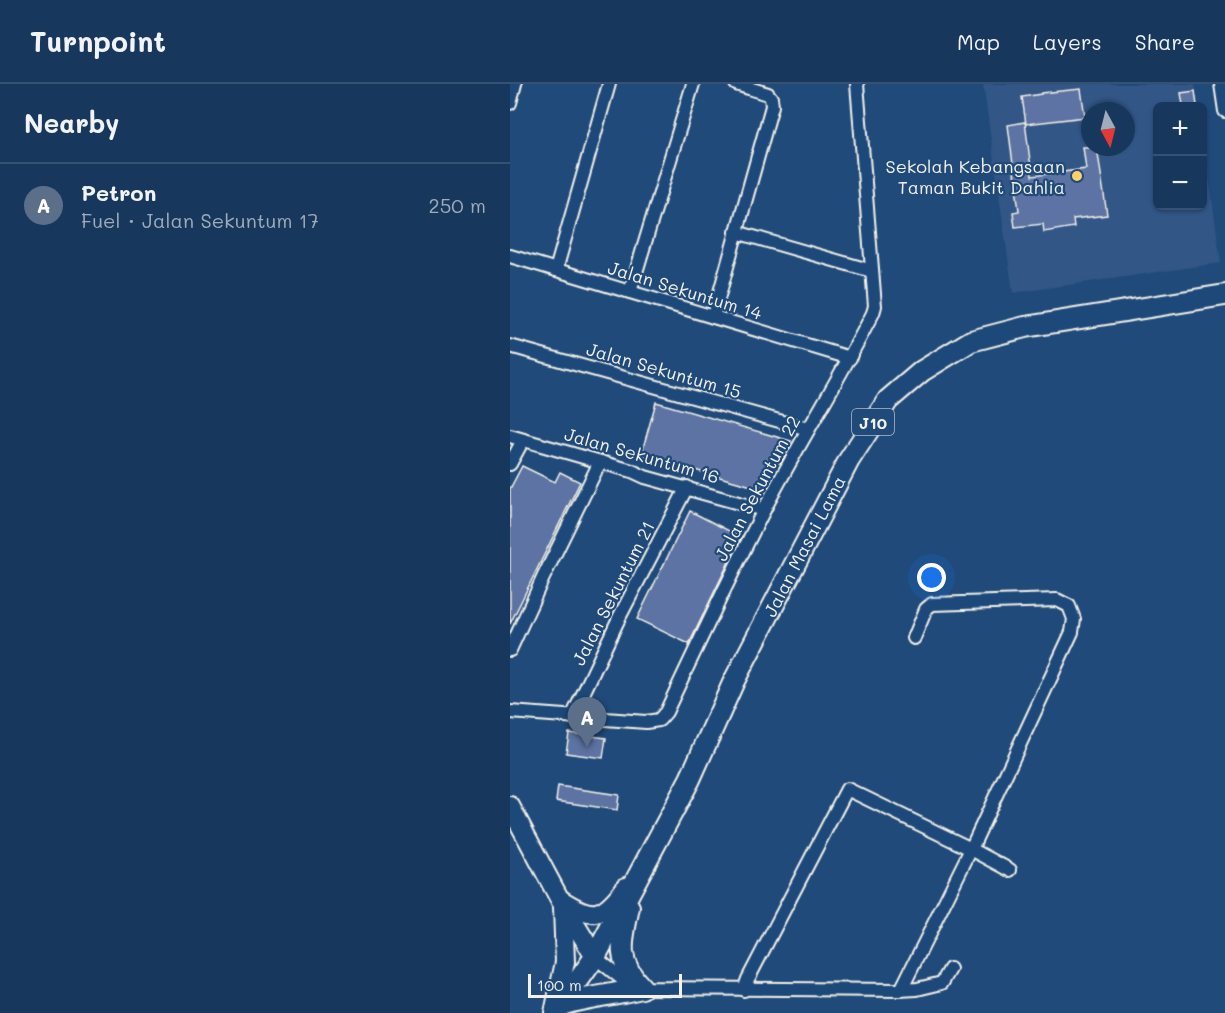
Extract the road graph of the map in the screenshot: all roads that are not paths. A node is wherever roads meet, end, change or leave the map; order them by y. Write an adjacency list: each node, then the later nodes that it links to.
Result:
1 (515, 84): 7 (street)
2 (609, 84): 11 (street)
3 (693, 84): 13 (street)
4 (736, 84): 9 (street)
5 (856, 84): 12 (street, Jalan Sekuntum 22)
6 (1221, 84): 8 (street)
7 (510, 103)
8 (1225, 111)
9 (736, 232): 12 (street); 15 (street)
10 (510, 256): 11 (street, Jalan Sekuntum 14)
11 (556, 270): 13 (street, Jalan Sekuntum 14)
12 (872, 271): 17 (street, Jalan Sekuntum 22)
13 (630, 292): 15 (street, Jalan Sekuntum 14)
14 (1225, 295): 30 (main road, Jalan Masai Lama / J10)
15 (713, 317): 17 (street, Jalan Sekuntum 14)
16 (510, 346): 18 (street, Jalan Sekuntum 15)
17 (850, 358): 18 (street, Jalan Sekuntum 22)
18 (808, 429): 23 (street, Jalan Sekuntum 22)
19 (516, 438): 20 (street, Jalan Sekuntum 16); 21 (street)
20 (600, 462): 22 (street, Jalan Sekuntum 16); 25 (street)
21 (510, 464)
22 (687, 487): 23 (street, Jalan Sekuntum 16); 27 (street, Jalan Sekuntum 21)
23 (764, 510): 27 (street, Jalan Sekuntum 22)
24 (914, 638): 29 (street)
25 (510, 650)
26 (510, 712): 27 (street)
27 (572, 717)
28 (510, 806): 33 (main road)
29 (971, 849): 31 (street); 37 (street); 38 (street)
30 (643, 865): 32 (main road, Jalan Masai Lama / J10); 33 (main road)
31 (1010, 870)
32 (633, 884): 34 (main road, Jalan Masai Lama / J10); 36 (main road)
33 (561, 902): 34 (main road); 39 (main road)
34 (595, 957): 36 (street); 39 (main road, Jalan Masai Lama / J10)
35 (950, 969): 38 (street)
36 (642, 988): 37 (street); 39 (main road)
37 (744, 990): 38 (street)
38 (901, 990)
39 (556, 1010)

